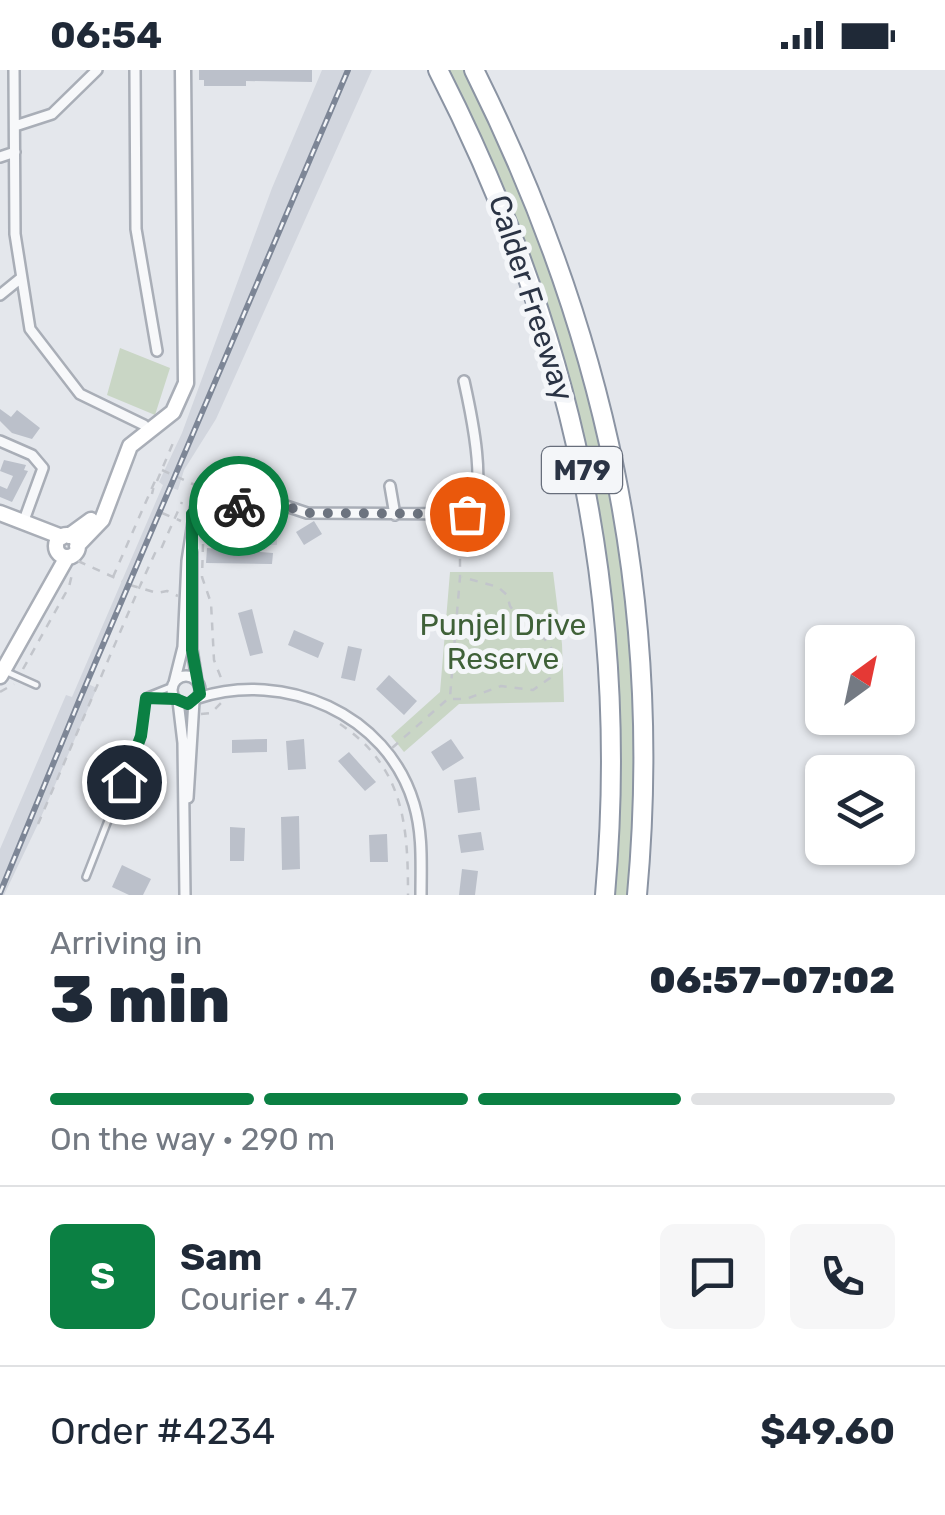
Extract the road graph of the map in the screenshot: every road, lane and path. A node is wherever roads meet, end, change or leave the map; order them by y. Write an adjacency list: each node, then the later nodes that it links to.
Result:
1 (14, 70): 7 (street)
2 (97, 70): 7 (street)
3 (135, 70): 13 (street)
4 (183, 70): 12 (street)
5 (438, 70): 64 (highway, Calder Freeway / M79)
6 (474, 70): 65 (highway, Calder Freeway / M79)
7 (15, 126): 8 (street)
8 (15, 152): 9 (street); 10 (street)
9 (0, 157)
10 (21, 278): 11 (street); 15 (street)
11 (0, 295)
12 (184, 343): 15 (street); 15 (street)
13 (157, 351)
14 (464, 381): 27 (street)
15 (148, 428): 32 (street)
16 (0, 441): 30 (street)
17 (174, 443): 18 (path)
18 (162, 470): 20 (path); 22 (path)
19 (390, 486): 26 (street)
20 (151, 495): 21 (path); 34 (path)
21 (158, 497)
22 (204, 498)
23 (182, 502): 28 (path)
24 (0, 513): 30 (street)
25 (162, 513): 28 (path)
26 (396, 515): 27 (street); 29 (street)
27 (460, 515): 35 (path)
28 (175, 518): 29 (path); 38 (path)
29 (188, 520): 46 (street); 48 (street)
30 (29, 526): 32 (street)
31 (203, 544): 43 (path)
32 (68, 547): 34 (path); 44 (street)
33 (72, 574): 45 (path)
34 (113, 577): 36 (path)
35 (460, 577): 52 (path); 52 (path)
36 (122, 581)
37 (130, 586): 38 (path)
38 (139, 588): 39 (path); 40 (path)
39 (176, 596)
40 (122, 628): 42 (path); 58 (path)
41 (202, 632): 43 (path)
42 (131, 633)
43 (213, 634): 49 (path)
44 (2, 673): 45 (lane)
45 (19, 677): 47 (lane); 50 (path)
46 (198, 683): 48 (street); 49 (street); 54 (street)
47 (36, 685)
48 (173, 685): 51 (lane); 53 (street)
49 (227, 689): 54 (street); 55 (path); 57 (street)
50 (0, 692)
51 (146, 698): 53 (lane); 60 (lane)
52 (449, 699): 57 (path)
53 (177, 700): 54 (street); 59 (street)
54 (196, 700): 55 (street)
55 (193, 714): 59 (street)
56 (331, 718): 62 (path)
57 (387, 752): 63 (street)
58 (38, 824)
59 (184, 840): 61 (street)
60 (86, 877)
61 (185, 895)
62 (408, 895)
63 (422, 895)
64 (605, 895)
65 (637, 895)

